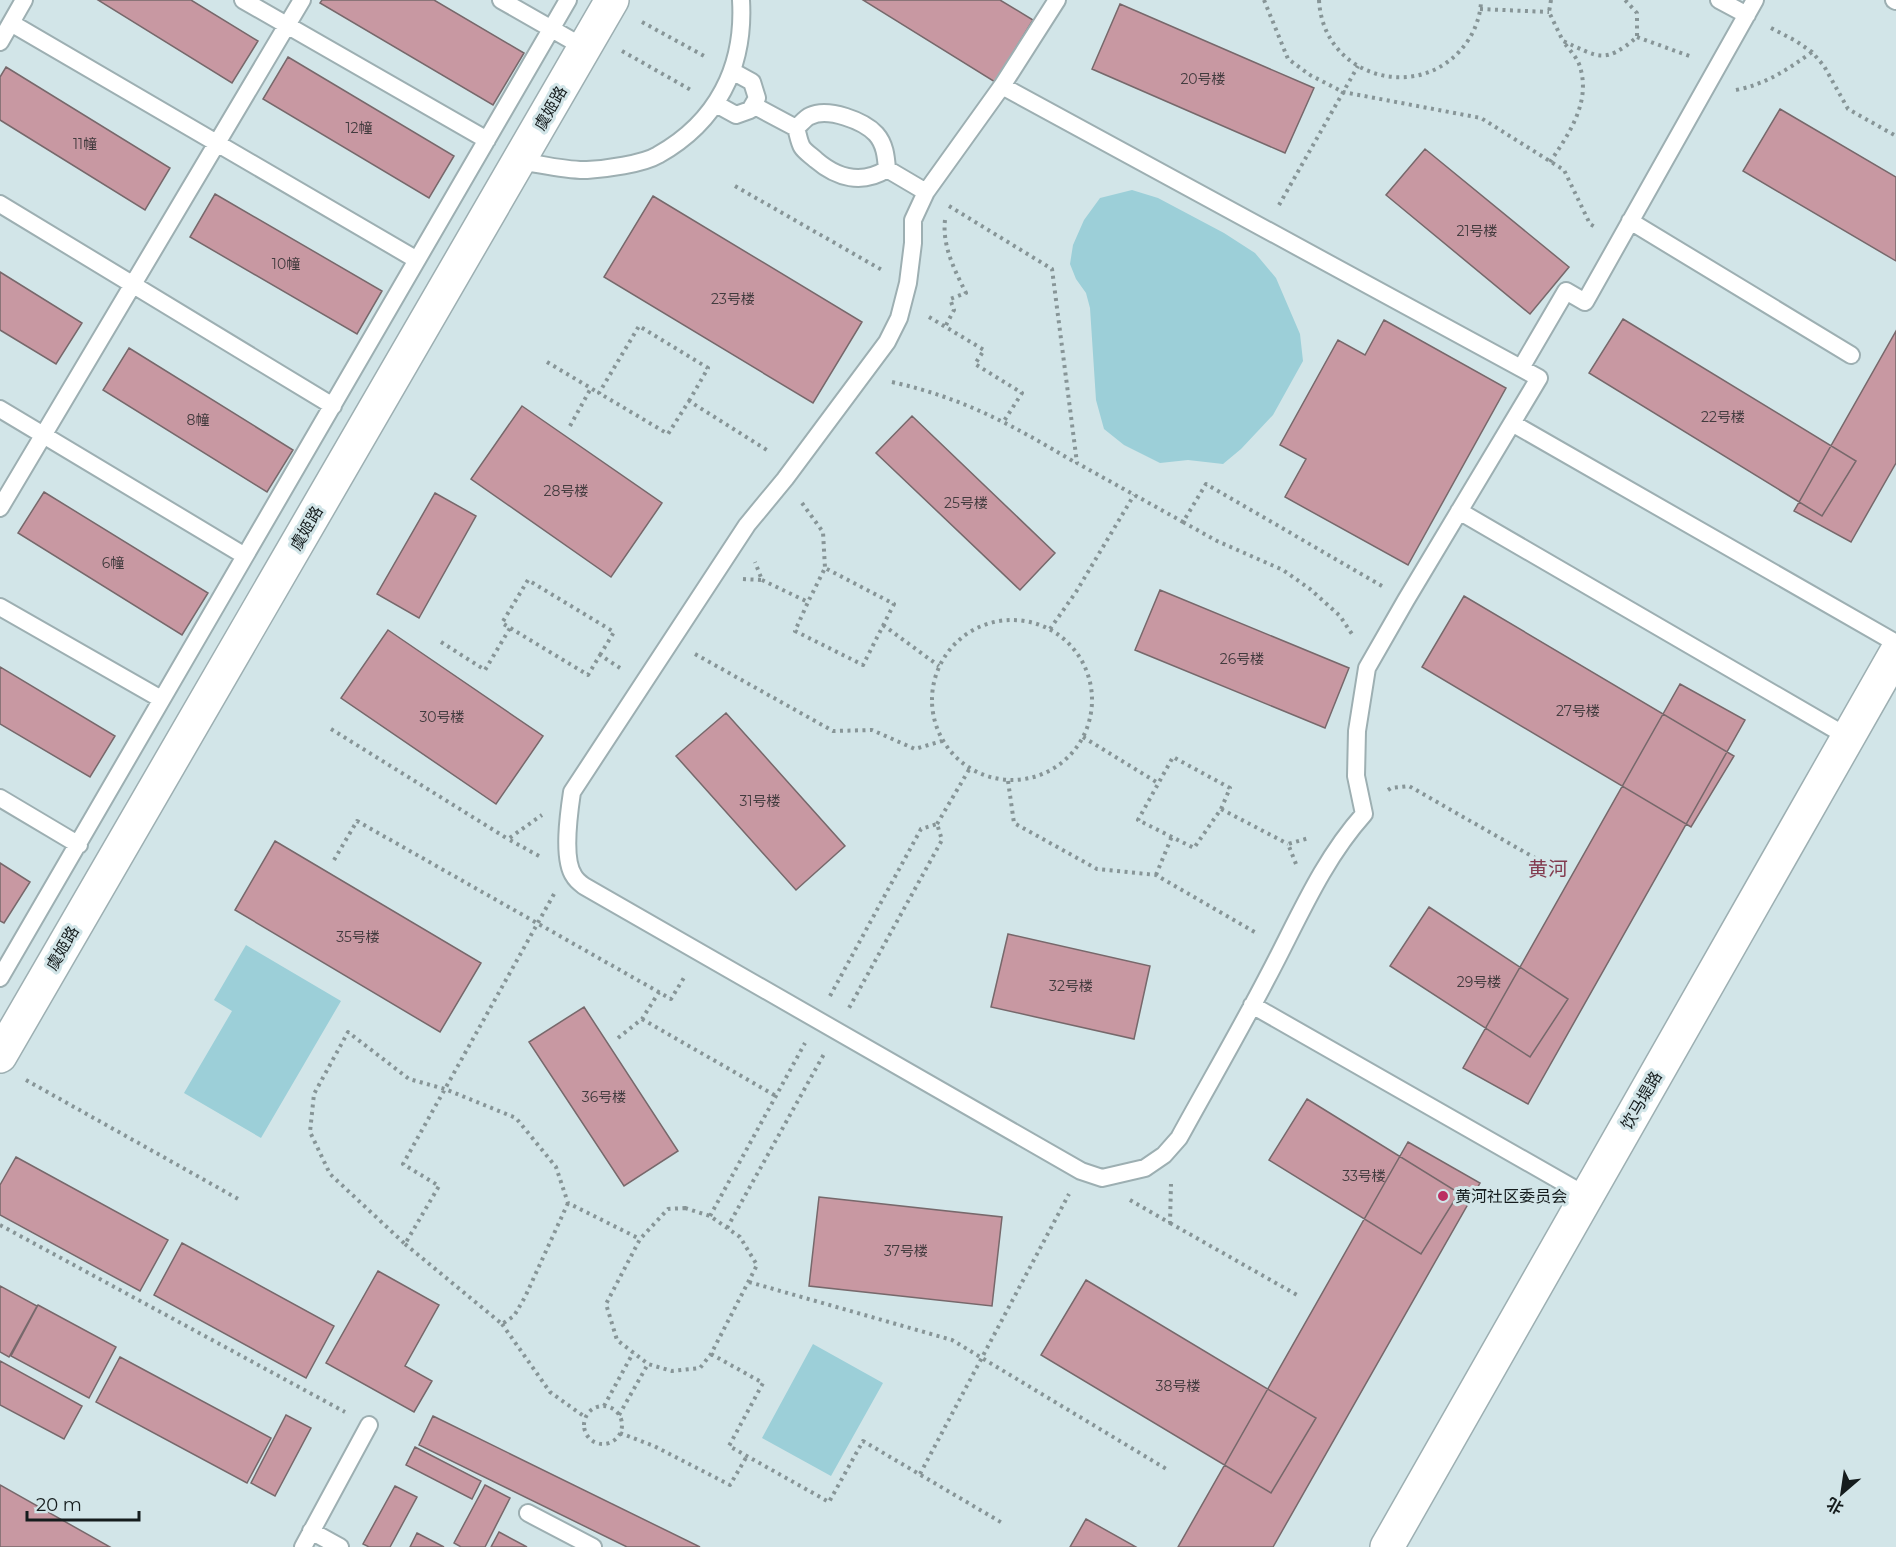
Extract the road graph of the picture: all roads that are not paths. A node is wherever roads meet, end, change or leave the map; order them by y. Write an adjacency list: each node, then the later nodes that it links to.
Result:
1 (24, 0): 11 (lane)
2 (243, 0): 12 (lane)
3 (302, 0): 12 (lane)
4 (501, 0): 13 (lane)
5 (568, 0): 13 (lane)
6 (741, 0): 16 (lane)
7 (1057, 0): 17 (lane)
8 (1719, 0): 10 (lane)
9 (611, 2): 14 (street, 虞姬路)
10 (1751, 7): 27 (lane)
11 (11, 23): 15 (lane); 22 (lane)
12 (287, 25): 21 (lane); 22 (lane)
13 (551, 30): 14 (lane); 21 (lane)
14 (588, 41): 23 (street, 虞姬路)
15 (0, 42)
16 (732, 71): 18 (lane); 19 (lane)
17 (1002, 87): 25 (lane); 31 (lane)
18 (716, 104): 19 (lane); 23 (lane)
19 (753, 105): 20 (lane)
20 (796, 128): 24 (lane); 24 (lane)
21 (487, 140): 28 (lane)
22 (216, 144): 28 (lane); 29 (lane)
23 (519, 160): 48 (street, 虞姬路)
24 (887, 169): 25 (lane)
25 (926, 192): 47 (lane)
26 (0, 204): 29 (lane)
27 (1630, 222): 30 (lane); 31 (lane)
28 (417, 260): 32 (lane)
29 (132, 285): 32 (lane); 35 (lane)
30 (1851, 355)
31 (1521, 368): 34 (lane)
32 (333, 406): 38 (lane)
33 (0, 409): 35 (lane)
34 (1512, 423): 37 (lane); 40 (lane)
35 (43, 435): 36 (lane); 38 (lane)
36 (0, 508)
37 (1459, 511): 43 (lane); 47 (lane)
38 (245, 556): 42 (lane)
39 (0, 607): 42 (lane)
40 (1896, 643)
41 (1896, 653): 43 (street, 饮马堤路)
42 (160, 699): 45 (lane)
43 (1848, 737): 49 (street, 饮马堤路)
44 (0, 798): 45 (lane)
45 (78, 845): 46 (lane)
46 (0, 978)
47 (1252, 1005): 49 (lane)
48 (10, 1066)
49 (1587, 1196): 56 (street, 饮马堤路)
50 (369, 1425): 52 (lane)
51 (528, 1513): 55 (lane)
52 (311, 1531): 53 (lane); 54 (lane)
53 (303, 1547)
54 (340, 1547)
55 (593, 1547)
56 (1387, 1547)

